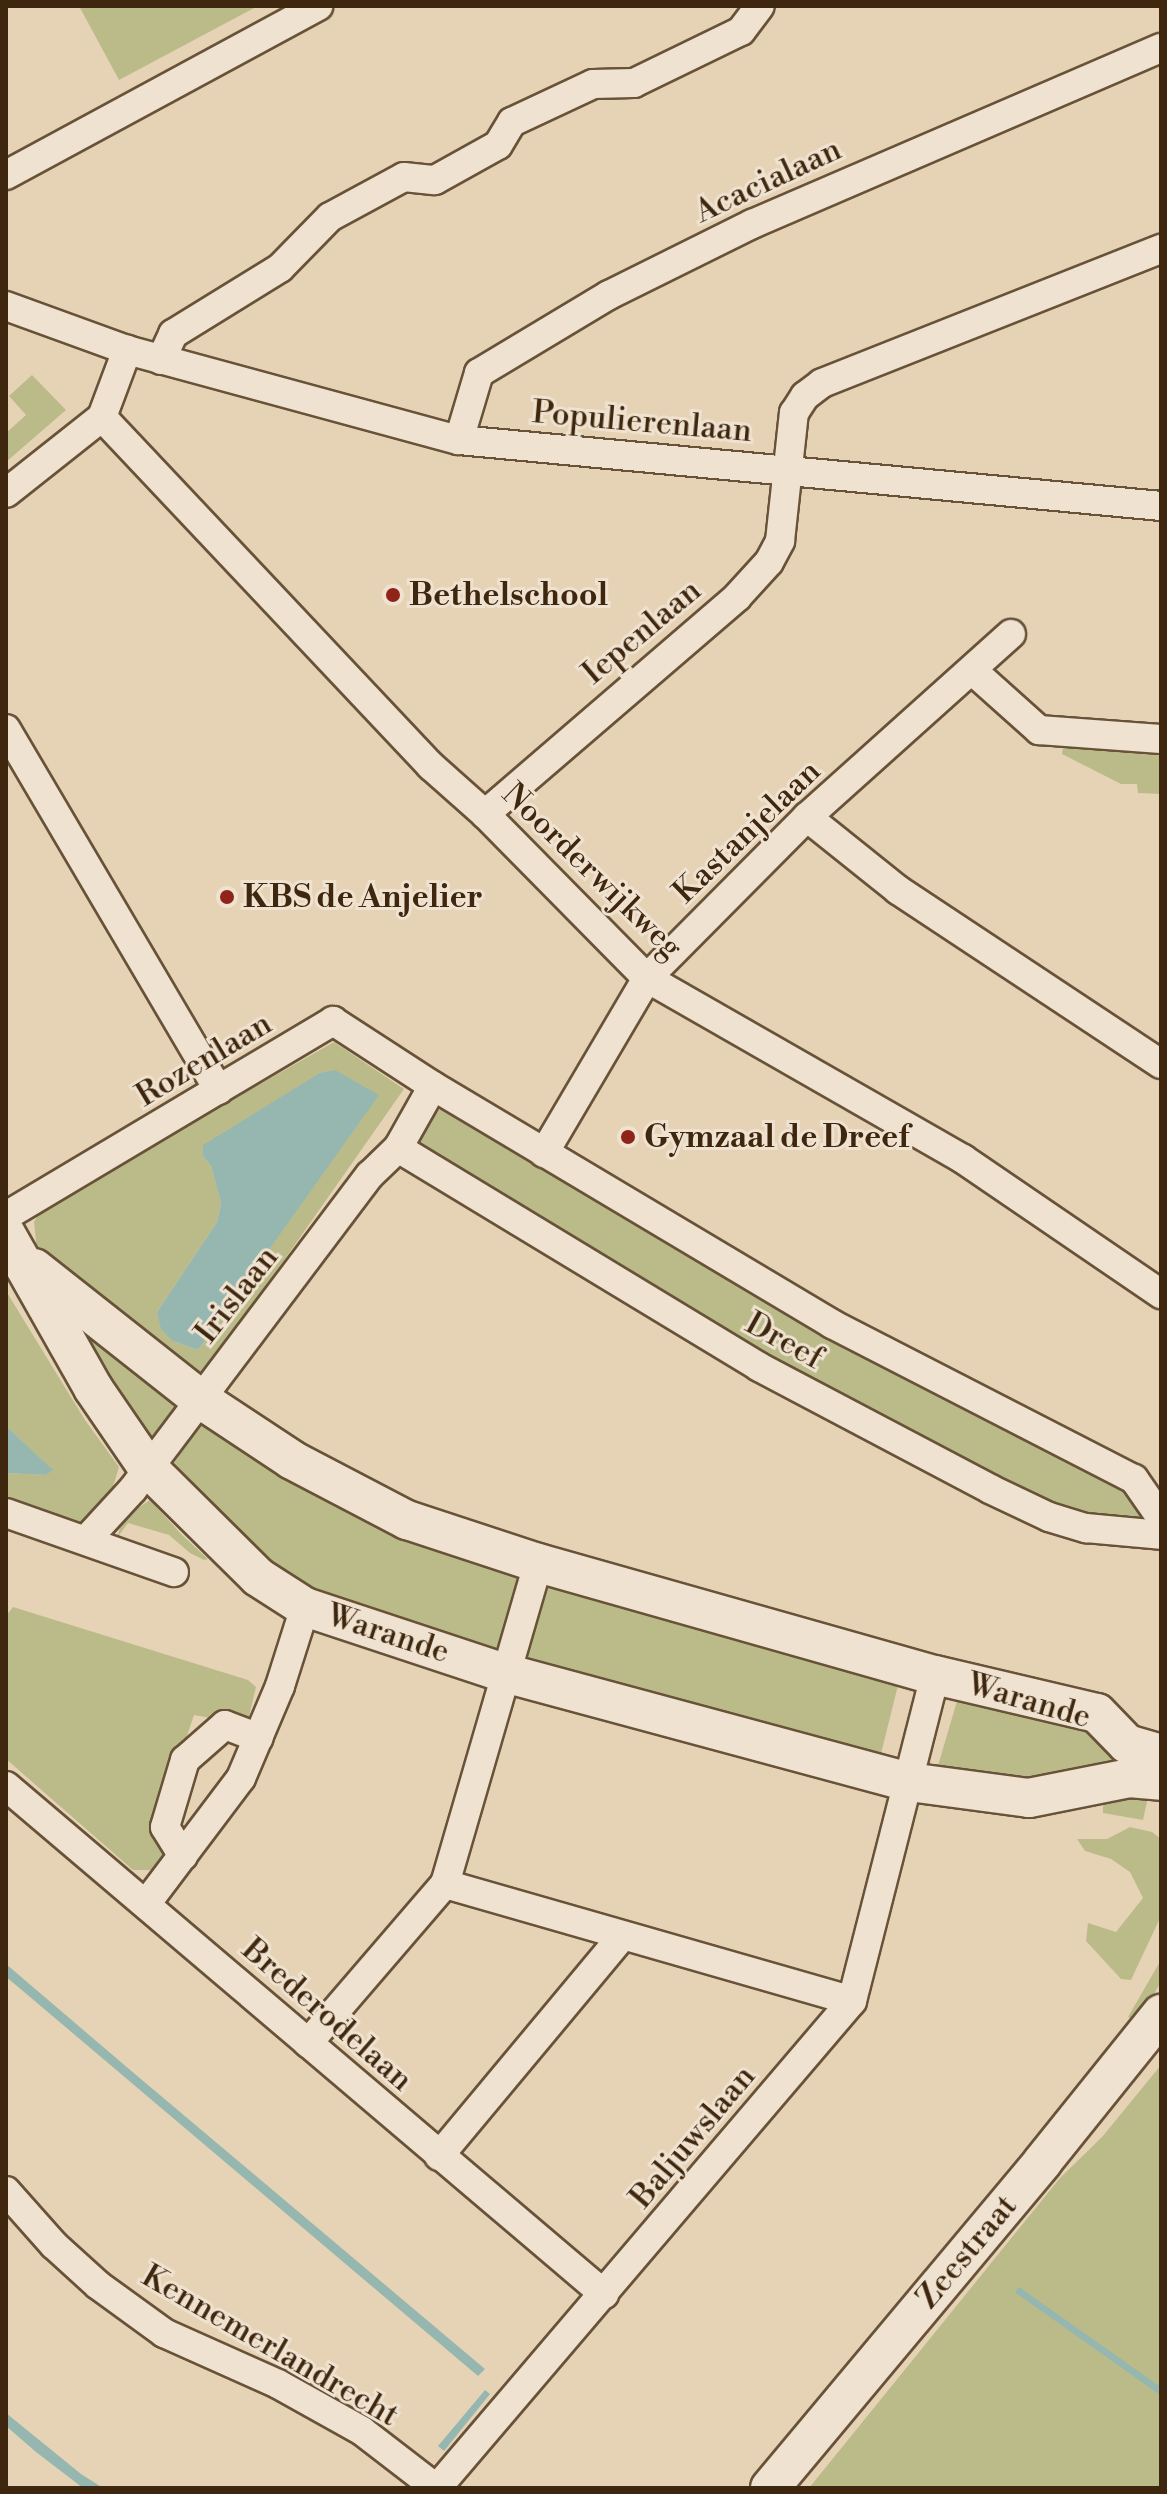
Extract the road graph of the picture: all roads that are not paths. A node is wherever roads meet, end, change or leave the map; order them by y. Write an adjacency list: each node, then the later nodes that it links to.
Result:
1 (318, 6): 4 (street)
2 (760, 6): 8 (street)
3 (1161, 48): 10 (street, Acacialaan)
4 (6, 175)
5 (1161, 249): 11 (street, Iepenlaan)
6 (6, 306): 7 (street, Populierenlaan)
7 (127, 350): 8 (street, Populierenlaan); 9 (street)
8 (161, 360): 10 (street, Populierenlaan)
9 (102, 417): 12 (street); 18 (street, Noorderwijkweg)
10 (459, 440): 11 (street, Populierenlaan)
11 (788, 470): 13 (street, Populierenlaan); 18 (street, Iepenlaan)
12 (6, 493)
13 (1161, 506)
14 (1011, 634): 15 (street, Kastanjelaan)
15 (973, 671): 17 (street); 19 (street, Kastanjelaan)
16 (6, 729): 23 (street)
17 (1161, 739)
18 (485, 814): 20 (street, Noorderwijkweg)
19 (807, 817): 20 (street, Kastanjelaan); 21 (street)
20 (647, 978): 25 (street, Kastanjelaan); 28 (street, Noorderwijkweg)
21 (1161, 1064)
22 (433, 1086): 23 (street, Rozenlaan); 24 (street, Irislaan); 25 (street, Dreef)
23 (219, 1090): 26 (street, Rozenlaan)
24 (398, 1148): 29 (street, Irislaan); 33 (street, Dreef)
25 (544, 1153): 32 (street, Dreef)
26 (6, 1216)
27 (15, 1246): 29 (main road, Warande); 30 (main road, Warande)
28 (1161, 1294)
29 (200, 1399): 30 (street, Irislaan); 35 (main road, Warande)
30 (147, 1467): 34 (street, Irislaan); 37 (main road, Warande)
31 (6, 1513): 34 (street)
32 (1161, 1518)
33 (1161, 1535)
34 (87, 1539): 36 (street)
35 (538, 1563): 38 (street); 39 (main road, Warande)
36 (174, 1572)
37 (305, 1607): 38 (main road, Warande); 40 (street)
38 (505, 1673): 43 (main road, Warande); 46 (street)
39 (935, 1675): 41 (main road, Warande); 43 (street, Warande)
40 (259, 1738): 45 (street); 45 (street)
41 (1161, 1754)
42 (1161, 1781): 43 (main road, Warande)
43 (909, 1782): 49 (street, Baljuwslaan)
44 (6, 1786): 47 (street, Brederodelaan)
45 (183, 1856): 47 (street)
46 (445, 1884): 48 (street); 51 (street)
47 (146, 1904): 51 (street, Brederodelaan)
48 (622, 1936): 49 (street); 52 (street)
49 (852, 2001): 54 (street, Baljuwslaan)
50 (1161, 2014): 56 (main road, Zeestraat)
51 (308, 2043): 52 (street, Brederodelaan)
52 (439, 2156): 54 (street, Brederodelaan)
53 (6, 2191): 55 (street, Kennemerlandrecht)
54 (604, 2294): 55 (street, Baljuwslaan)
55 (437, 2488)
56 (770, 2488)

